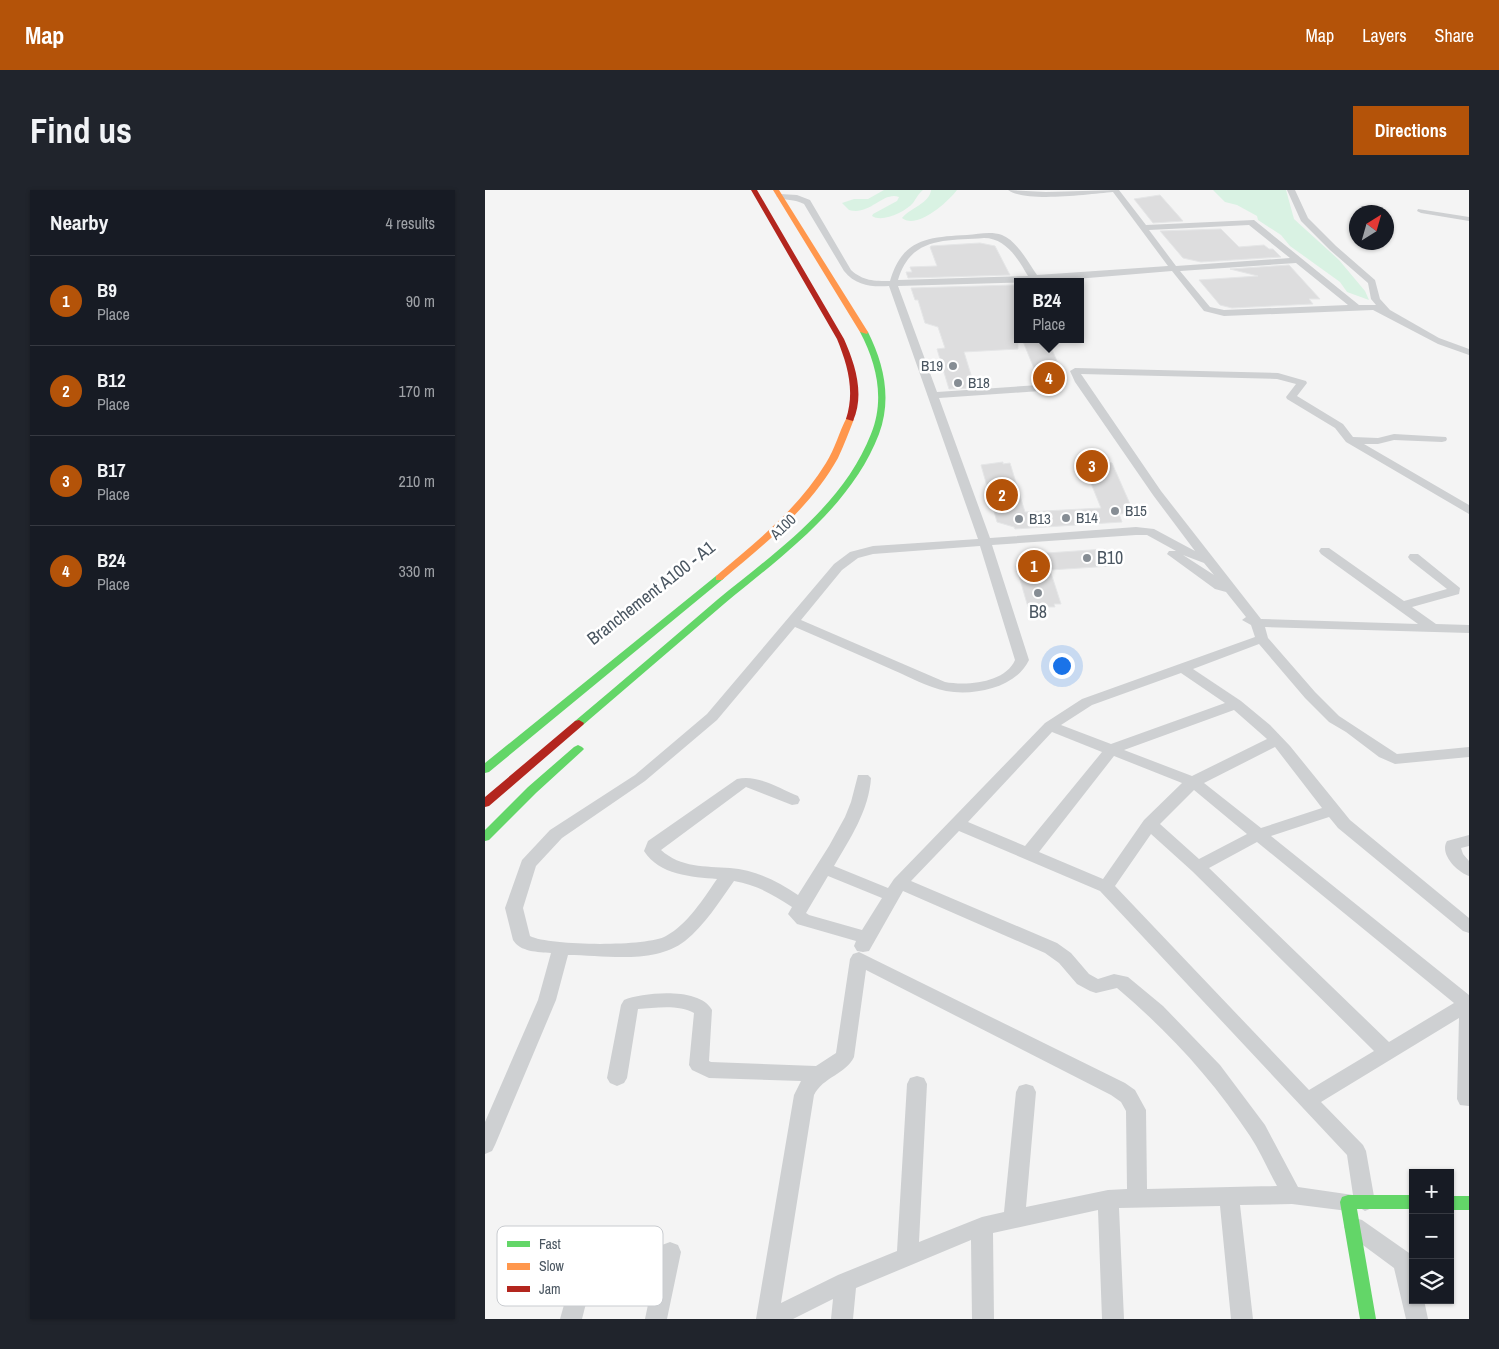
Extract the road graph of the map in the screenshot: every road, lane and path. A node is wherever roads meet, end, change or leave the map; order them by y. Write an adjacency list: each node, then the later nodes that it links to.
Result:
1 (754, 190): 28 (main road, A100 / A100)
2 (799, 190): 7 (street)
3 (1011, 190): 4 (street)
4 (1115, 190): 12 (street)
5 (1291, 190): 21 (street)
6 (778, 193): 7 (street); 27 (main road, A100 / A100)
7 (803, 198): 19 (street)
8 (1458, 209): 10 (street)
9 (1421, 211): 11 (street)
10 (1469, 211)
11 (1469, 219)
12 (1144, 228): 13 (street); 14 (street)
13 (1298, 260): 14 (street); 20 (street)
14 (1175, 270): 16 (street); 20 (street)
15 (1031, 278): 19 (street)
16 (1061, 278)
17 (1014, 281): 19 (street)
18 (1014, 282): 19 (street)
19 (894, 286): 24 (street)
20 (1356, 307): 21 (street)
21 (1386, 311): 22 (street)
22 (1469, 352)
23 (1054, 387): 24 (street)
24 (933, 395): 31 (street)
25 (1350, 440): 26 (street); 29 (street); 36 (street)
26 (1443, 440)
27 (872, 446): 35 (main road); 56 (main road, A100 / A100)
28 (832, 462): 33 (main road, Branchement A100 - A1); 51 (main road, A100 / A100)
29 (1469, 510)
30 (1136, 531): 31 (street); 36 (street); 37 (street)
31 (985, 541): 39 (street); 39 (street)
32 (1325, 551): 38 (street)
33 (730, 553)
34 (1414, 557): 38 (street)
35 (791, 558)
36 (1208, 560): 37 (street)
37 (1226, 588): 40 (street)
38 (1401, 606): 41 (street)
39 (792, 621): 74 (street)
40 (1257, 622): 41 (street); 43 (street)
41 (1431, 627): 42 (street)
42 (1469, 629)
43 (1262, 639): 44 (street); 50 (street)
44 (1181, 667): 45 (street); 46 (street)
45 (1236, 704): 48 (street); 49 (street)
46 (1050, 726): 49 (street); 58 (street)
47 (590, 739): 54 (main road)
48 (1277, 740): 53 (street); 57 (street)
49 (1112, 749): 53 (street); 64 (street)
50 (1469, 752)
51 (485, 770)
52 (863, 778): 66 (street)
53 (1193, 782): 59 (street); 61 (street)
54 (531, 790): 60 (main road); 62 (main road)
55 (791, 800): 68 (street)
56 (485, 803)
57 (1331, 811): 61 (street); 72 (street)
58 (956, 823): 64 (street); 70 (street)
59 (1150, 824): 65 (street); 69 (street)
60 (485, 826)
61 (1260, 834): 65 (street); 76 (street)
62 (485, 837)
63 (1469, 840): 67 (street)
64 (1029, 853): 69 (street)
65 (1198, 867): 77 (street)
66 (824, 868): 70 (street); 71 (street)
67 (1469, 870)
68 (730, 874): 71 (street); 74 (street)
69 (1106, 888): 83 (street)
70 (896, 889): 73 (street); 85 (street)
71 (800, 904): 73 (street)
72 (1469, 927)
73 (866, 938): 75 (street)
74 (561, 948): 84 (street)
75 (859, 959): 78 (street); 88 (street)
76 (1468, 1003): 77 (street); 82 (street)
77 (1387, 1053): 83 (street)
78 (817, 1074): 79 (street); 104 (street)
79 (617, 1078)
80 (917, 1084): 97 (street)
81 (1026, 1092): 93 (street)
82 (1467, 1099)
83 (1307, 1101): 89 (street)
84 (485, 1145)
85 (1292, 1195): 86 (street); 89 (street)
86 (1229, 1196): 88 (street); 108 (street)
87 (1108, 1199): 88 (street); 93 (street); 107 (street)
88 (1137, 1199)
89 (1357, 1202): 90 (main road); 95 (main road)
90 (1409, 1202)
91 (1454, 1203): 92 (main road)
92 (1469, 1203)
93 (1014, 1219): 94 (street)
94 (983, 1226): 97 (street); 106 (street)
95 (1353, 1226): 109 (main road); 110 (street)
96 (670, 1252): 99 (street)
97 (907, 1258): 98 (street)
98 (846, 1282): 104 (street); 105 (street)
99 (663, 1286)
100 (574, 1306): 102 (street)
101 (659, 1306): 103 (street)
102 (571, 1319)
103 (656, 1319)
104 (769, 1319)
105 (842, 1319)
106 (983, 1319)
107 (1113, 1319)
108 (1242, 1319)
109 (1368, 1319)
110 (1417, 1319)

